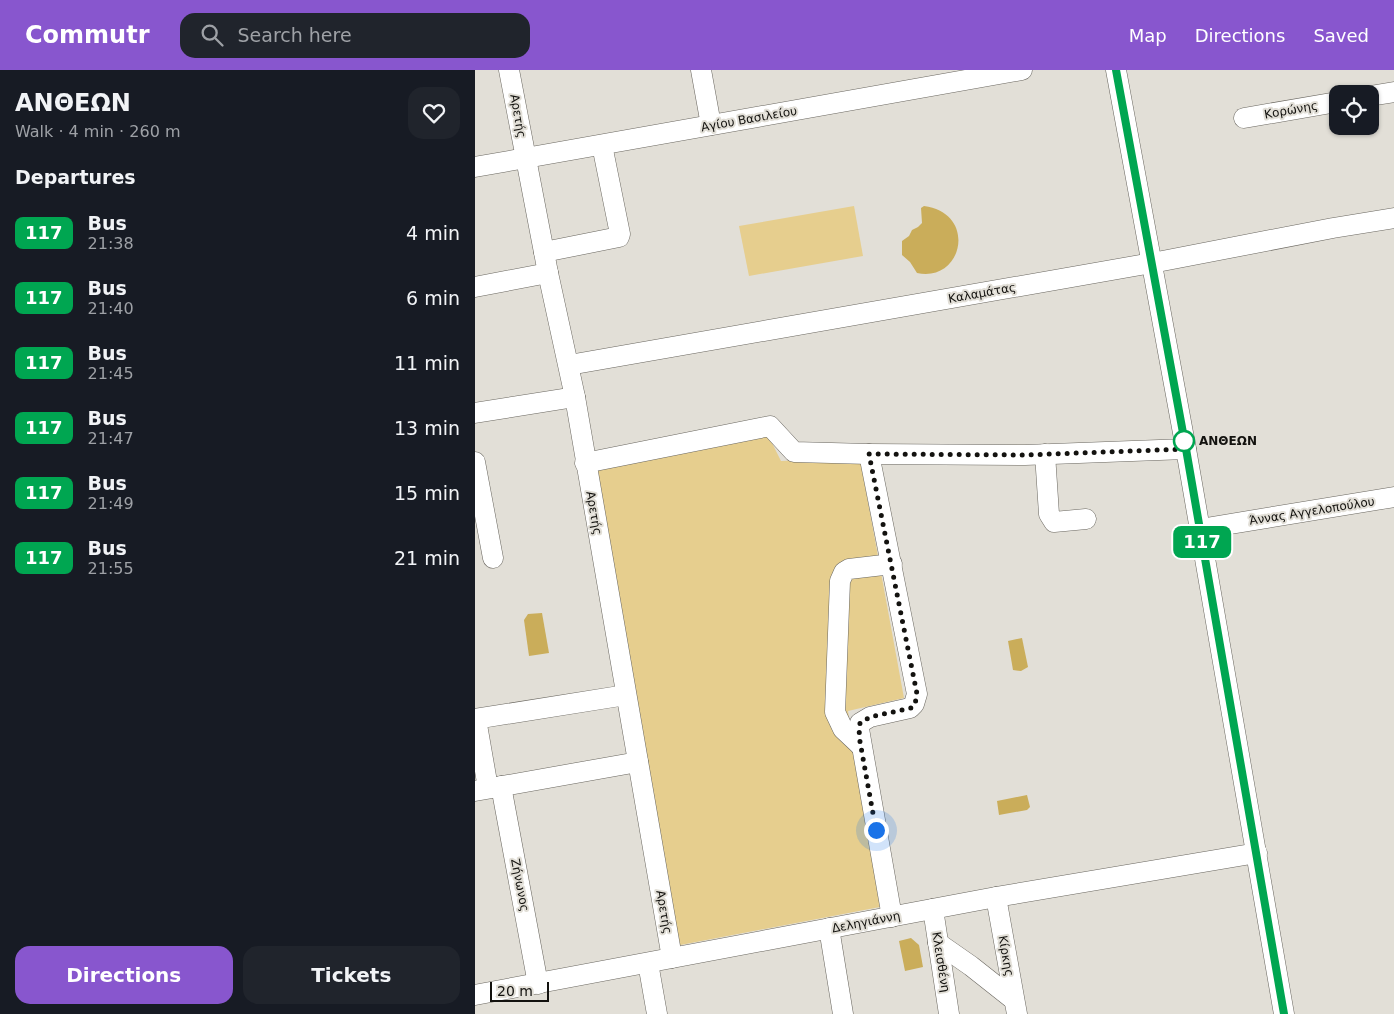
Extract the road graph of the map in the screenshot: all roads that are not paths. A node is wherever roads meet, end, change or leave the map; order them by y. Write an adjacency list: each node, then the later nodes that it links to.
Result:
1 (509, 70): 9 (street, Αρετής)
2 (701, 70): 7 (street)
3 (1022, 70): 7 (street, Αγίου Βασιλείου)
4 (1116, 70): 13 (street)
5 (1329, 103): 6 (street, Κορώνης)
6 (1245, 118)
7 (711, 125): 8 (street, Αγίου Βασιλείου)
8 (601, 145): 9 (street, Αγίου Βασιλείου); 12 (street)
9 (525, 158): 10 (street, Αγίου Βασιλείου); 12 (street, Αρετής)
10 (475, 166)
11 (1394, 218): 13 (street, Καλαμάτας)
12 (544, 252): 14 (street, Αρετής)
13 (1152, 264): 16 (street, Καλαμάτας); 19 (street)
14 (548, 274): 15 (street); 16 (street, Αρετής)
15 (475, 287)
16 (569, 365): 17 (street, Αρετής)
17 (575, 397): 18 (street); 23 (street, Αρετής)
18 (475, 413)
19 (1186, 449): 21 (street); 26 (street)
20 (869, 454): 21 (street); 23 (street); 28 (street)
21 (1045, 454): 25 (street)
22 (475, 462): 27 (street)
23 (585, 463): 29 (street, Αρετής)
24 (1394, 497): 26 (street, Άννας Αγγελοπούλου)
25 (1085, 519)
26 (1200, 529): 34 (street)
27 (493, 558)
28 (892, 564): 31 (street); 31 (street)
29 (626, 695): 30 (street); 32 (street, Αρετής)
30 (475, 719): 33 (street, Ζήνωνος)
31 (861, 746): 37 (street)
32 (638, 762): 33 (street); 40 (street, Αρετής)
33 (488, 788): 42 (street, Ζήνωνος)
34 (1257, 853): 35 (street, Δεληγιάννη); 48 (street)
35 (996, 898): 36 (street, Δεληγιάννη); 44 (street, Κίρκης)
36 (933, 909): 37 (street, Δεληγιάννη); 39 (street, Κλεισθένη)
37 (892, 917): 38 (street, Δεληγιάννη)
38 (829, 928): 40 (street, Δεληγιάννη); 46 (street)
39 (938, 943): 44 (street); 47 (street, Κλεισθένη)
40 (673, 958): 41 (street, Δεληγιάννη)
41 (648, 963): 42 (street, Δεληγιάννη); 45 (street)
42 (538, 984): 43 (street, Δεληγιάννη)
43 (475, 995)
44 (1015, 1007)
45 (657, 1014)
46 (843, 1014)
47 (949, 1014)
48 (1284, 1014)

